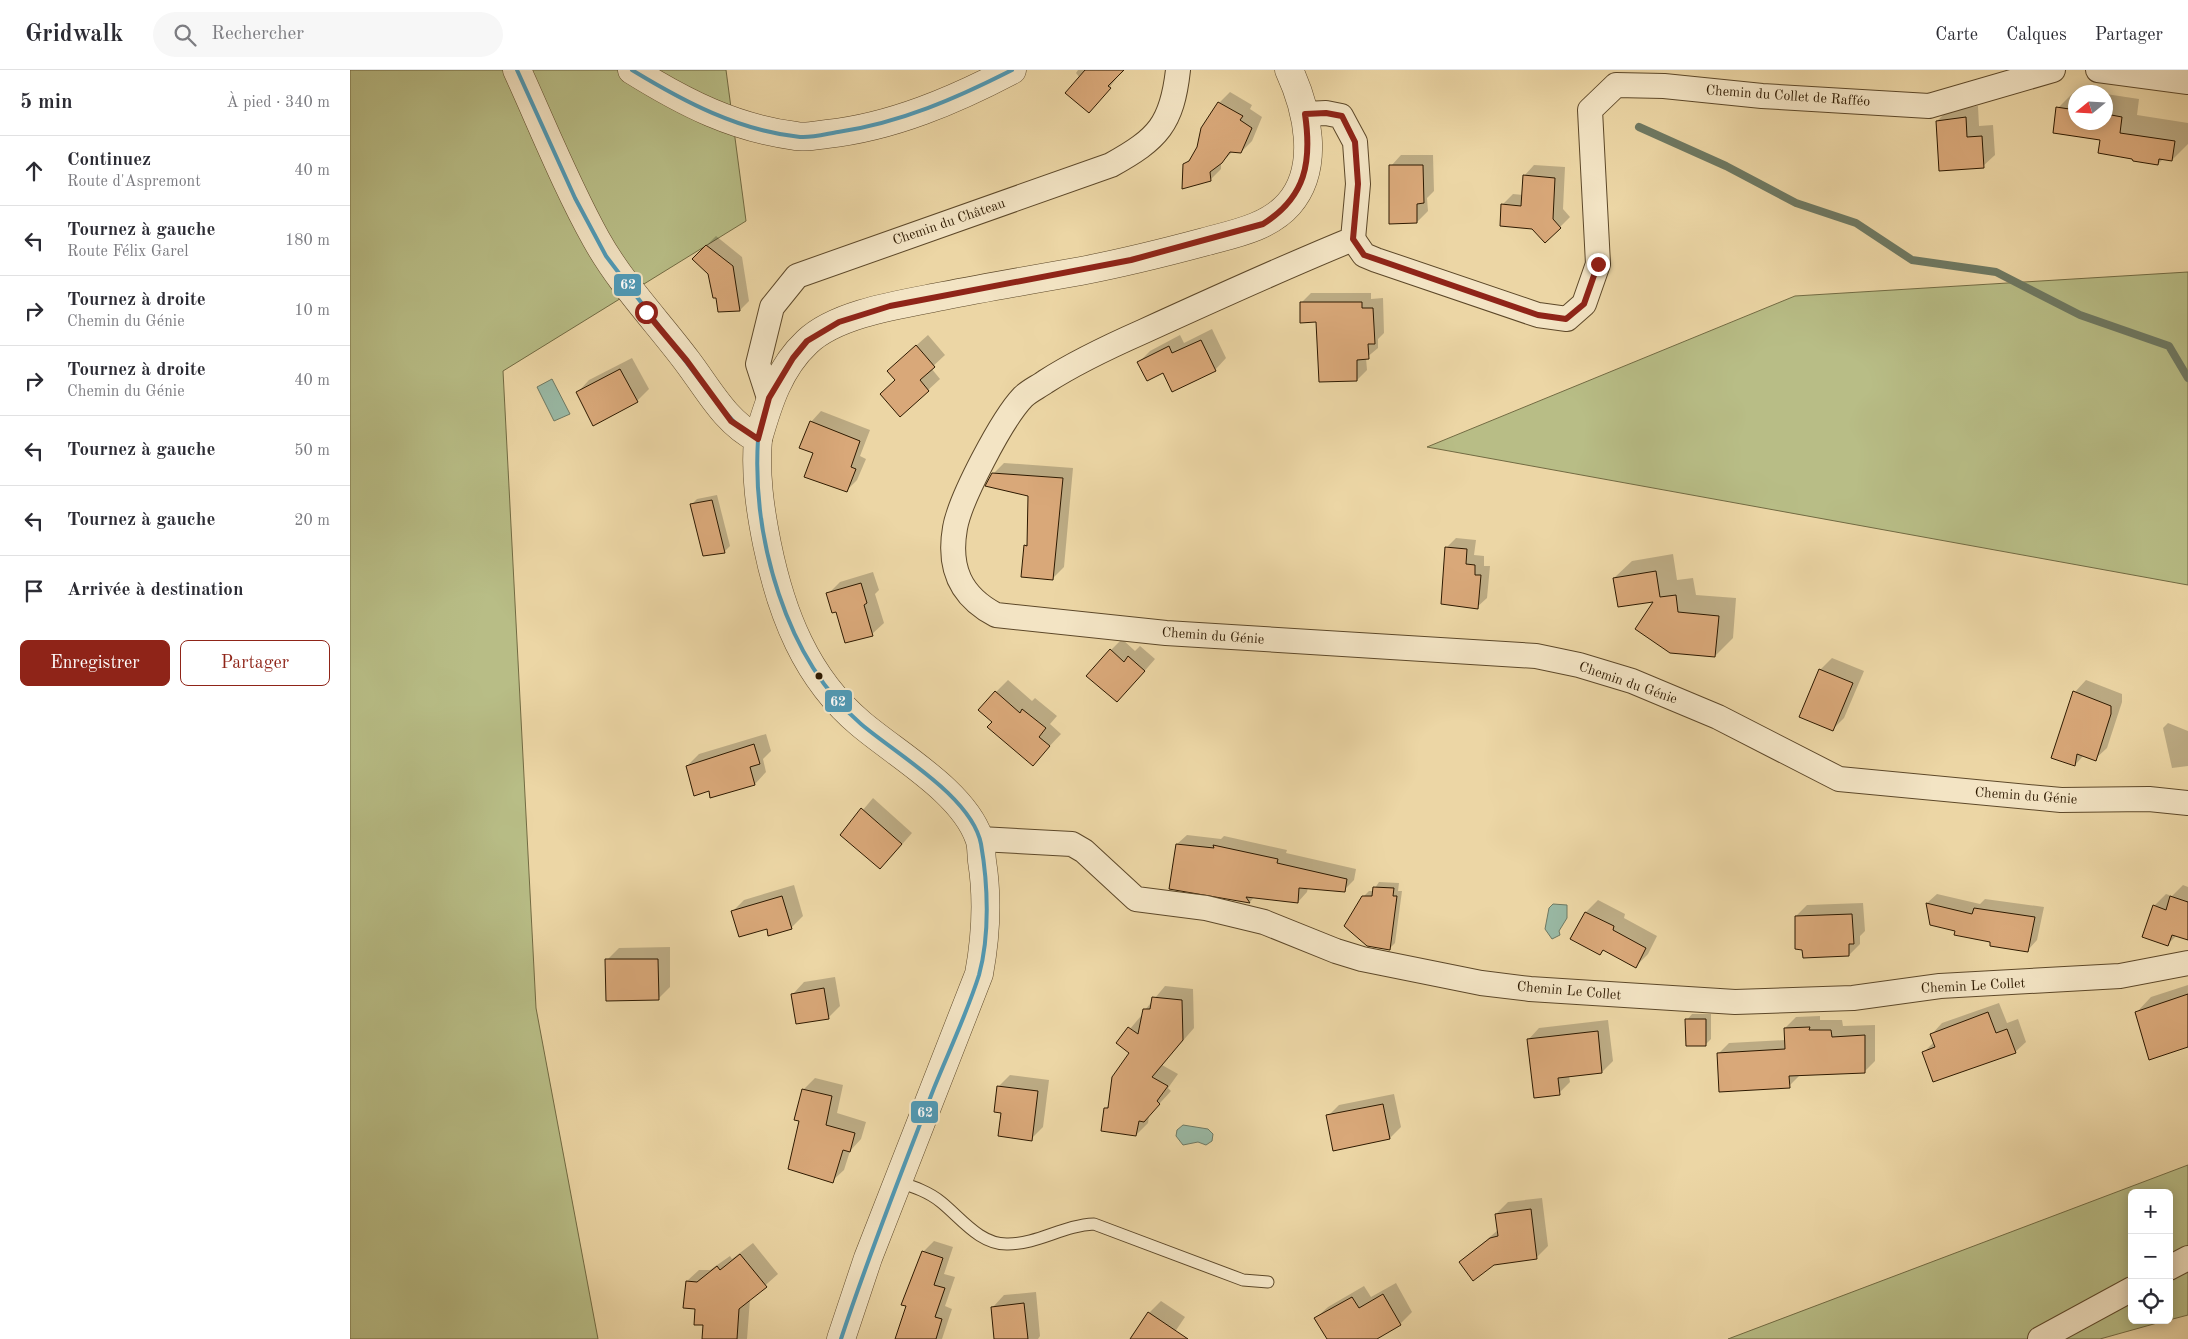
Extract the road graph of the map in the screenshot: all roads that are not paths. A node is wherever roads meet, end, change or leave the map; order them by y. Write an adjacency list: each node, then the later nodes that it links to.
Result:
1 (517, 70): 12 (street)
2 (632, 70): 3 (street)
3 (1012, 70)
4 (1178, 70): 11 (street, Chemin du Château)
5 (1289, 70): 9 (street)
6 (2053, 70): 10 (street, Chemin du Collet de Rafféo)
7 (2098, 70): 8 (street)
8 (2188, 82)
9 (1305, 114): 10 (street); 11 (street)
10 (1353, 239): 13 (street, Chemin du Génie)
11 (769, 398): 12 (street)
12 (758, 439): 14 (street)
13 (2188, 803)
14 (980, 839): 15 (street, Chemin Le Collet); 16 (street)
15 (2188, 963)
16 (899, 1182): 19 (lane); 21 (street)
17 (2188, 1258): 18 (street)
18 (2173, 1266)
19 (1268, 1282)
20 (2128, 1291): 22 (street)
21 (841, 1339)
22 (2040, 1339)

